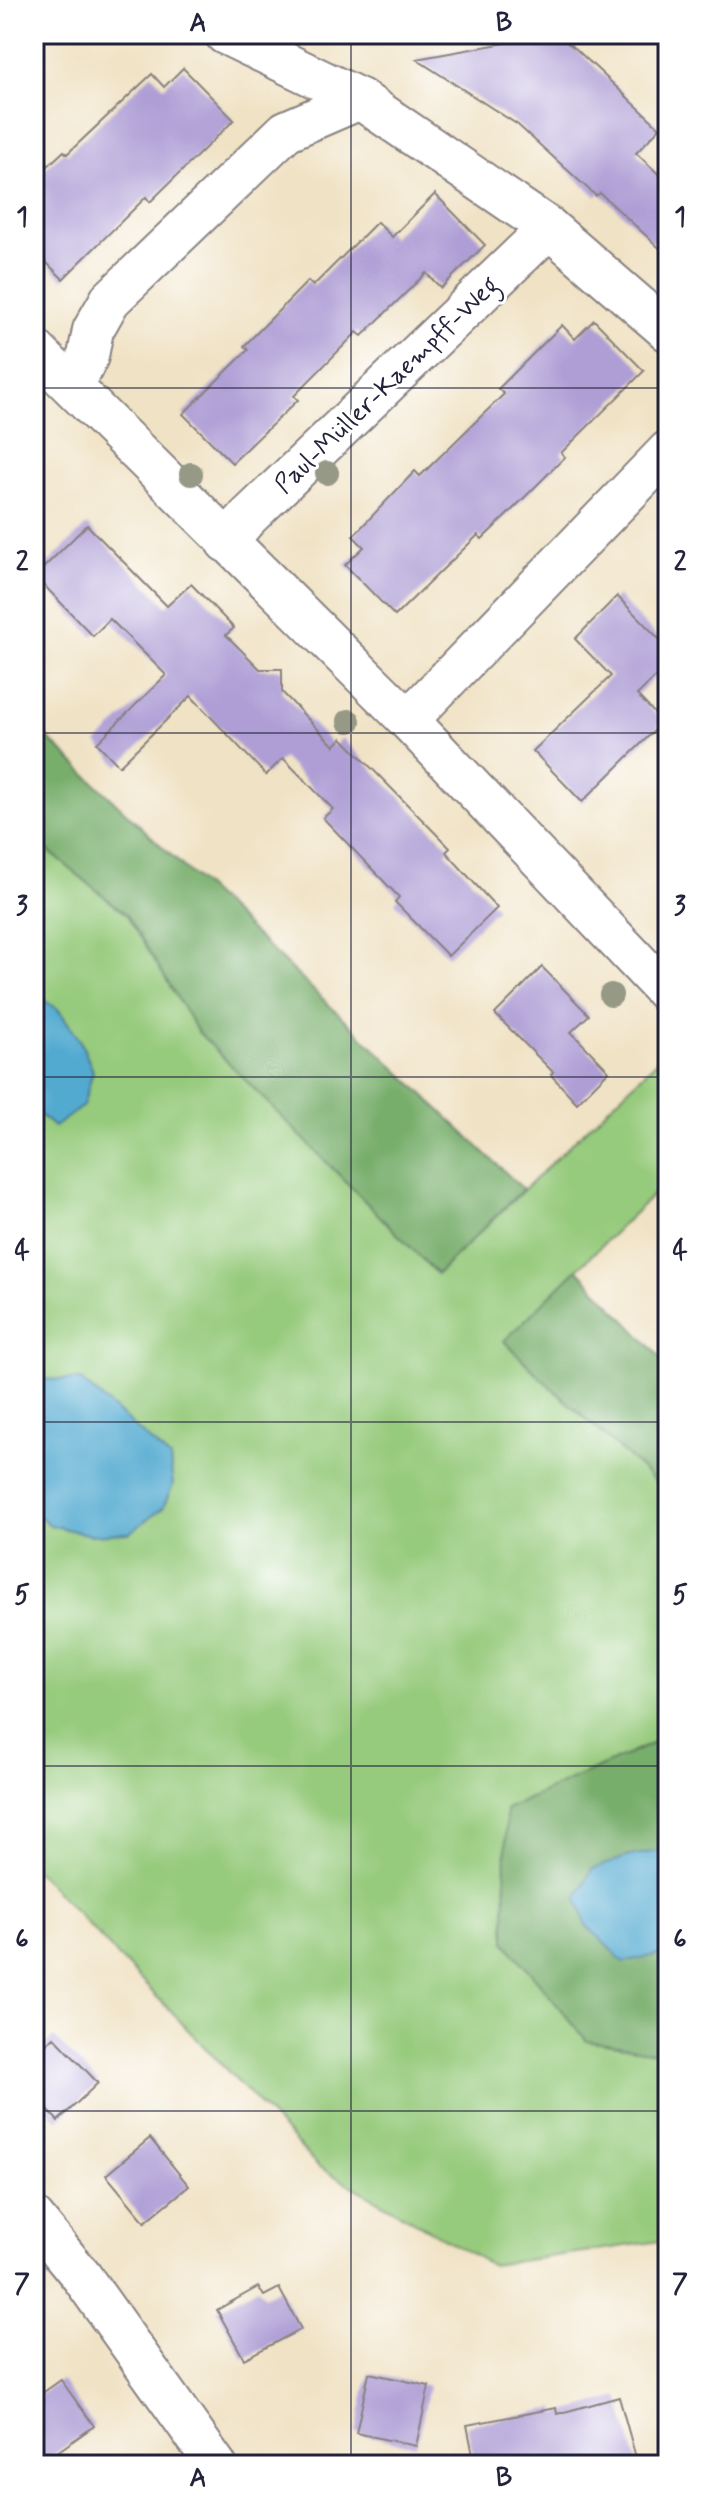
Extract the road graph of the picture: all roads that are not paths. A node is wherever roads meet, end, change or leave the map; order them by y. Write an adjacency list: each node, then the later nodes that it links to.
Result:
1 (225, 34): 2 (street)
2 (360, 99): 3 (street); 6 (street)
3 (549, 228): 4 (street); 8 (street, Paul-Müller-Kaempff-Weg)
4 (668, 331)
5 (34, 349): 6 (street)
6 (73, 387): 8 (street)
7 (668, 451): 9 (street)
8 (226, 542): 9 (street)
9 (408, 720): 10 (street)
10 (668, 994)
11 (34, 2218): 12 (street)
12 (216, 2465)

